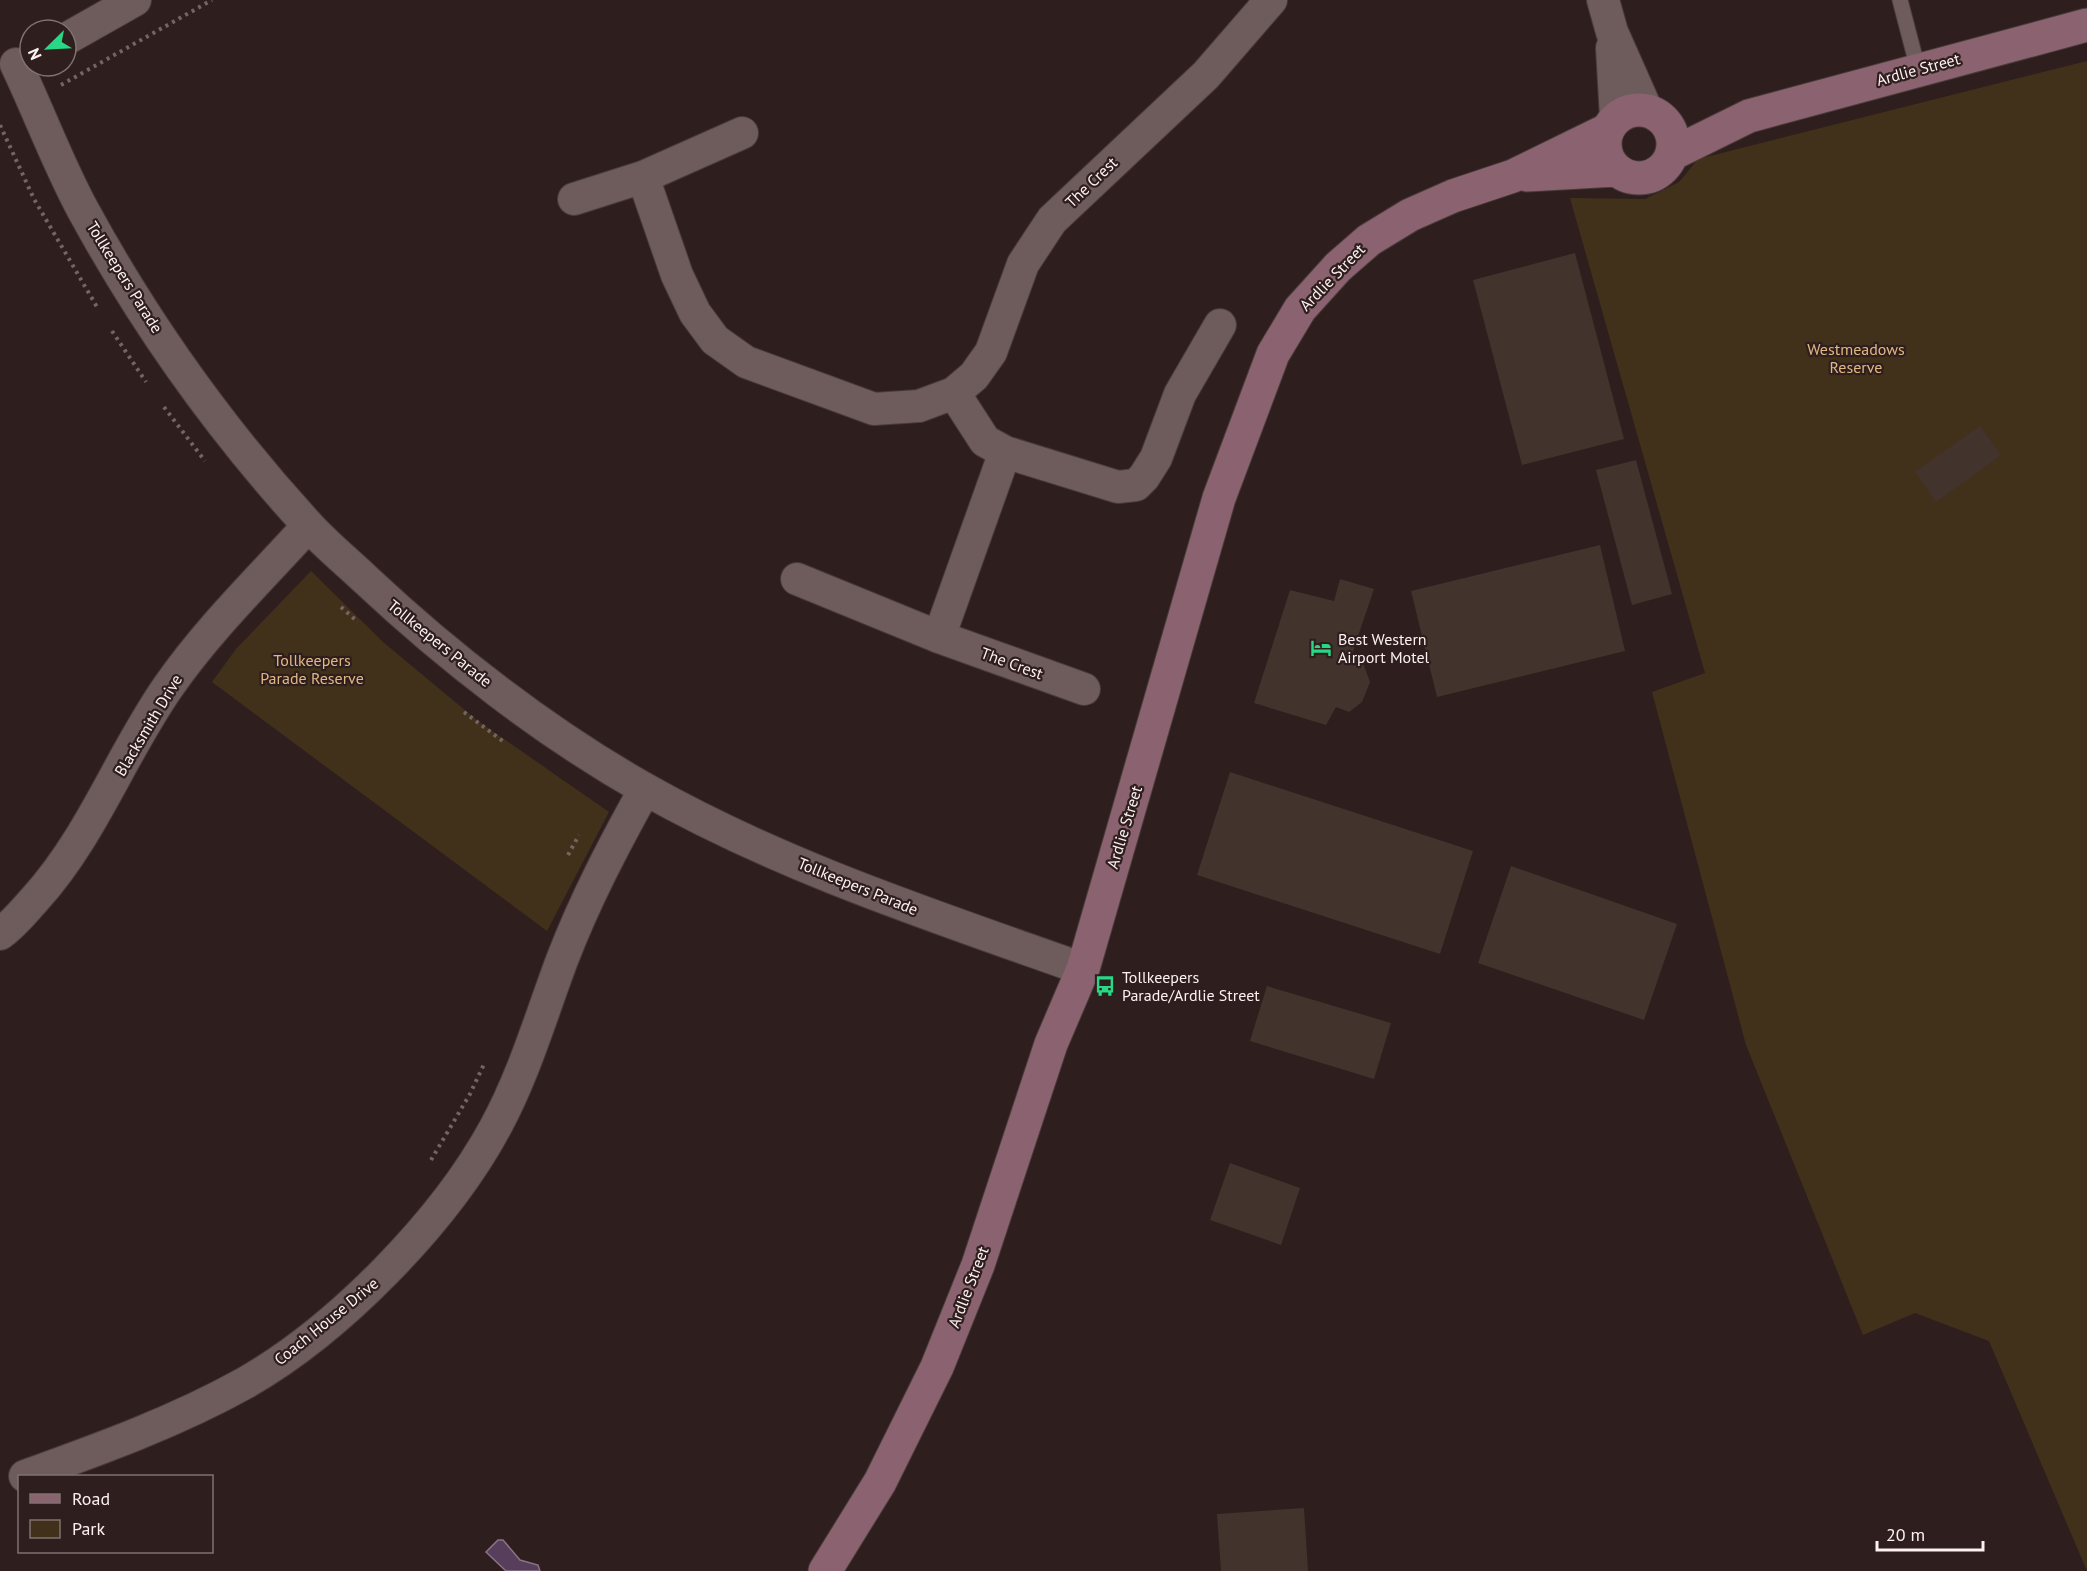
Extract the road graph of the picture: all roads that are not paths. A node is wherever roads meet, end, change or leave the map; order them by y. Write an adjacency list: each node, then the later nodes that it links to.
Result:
1 (135, 0): 6 (street)
2 (1271, 0): 20 (street, The Crest)
3 (1603, 0): 7 (street)
4 (1900, 0): 9 (lane)
5 (2087, 25): 9 (street, Ardlie Street)
6 (78, 32)
7 (1612, 32): 11 (street); 12 (street)
8 (16, 64): 22 (street, Tollkeepers Parade)
9 (1918, 69): 10 (street, Ardlie Street)
10 (1749, 116): 11 (street, Ardlie Street); 14 (street, Ardlie Street)
11 (1656, 117): 12 (street); 14 (street)
12 (1612, 124): 15 (street); 16 (street, Ardlie Street)
13 (742, 133): 17 (street)
14 (1672, 154): 15 (street)
15 (1616, 170): 16 (street, Ardlie Street)
16 (1513, 176): 28 (street, Ardlie Street)
17 (643, 177): 18 (street); 20 (street, The Crest)
18 (574, 199)
19 (1220, 325): 21 (street)
20 (954, 393): 21 (street)
21 (1005, 452): 24 (street)
22 (308, 526): 26 (street, Tollkeepers Parade); 27 (street, Blacksmith Drive)
23 (797, 579): 24 (street, The Crest)
24 (939, 637): 25 (street, The Crest)
25 (1084, 688)
26 (645, 789): 28 (street, Tollkeepers Parade); 29 (street, Coach House Drive)
27 (3, 926)
28 (1083, 969): 32 (street, Ardlie Street)
29 (28, 1475)
30 (18, 1480): 31 (street)
31 (0, 1486)
32 (825, 1571)

